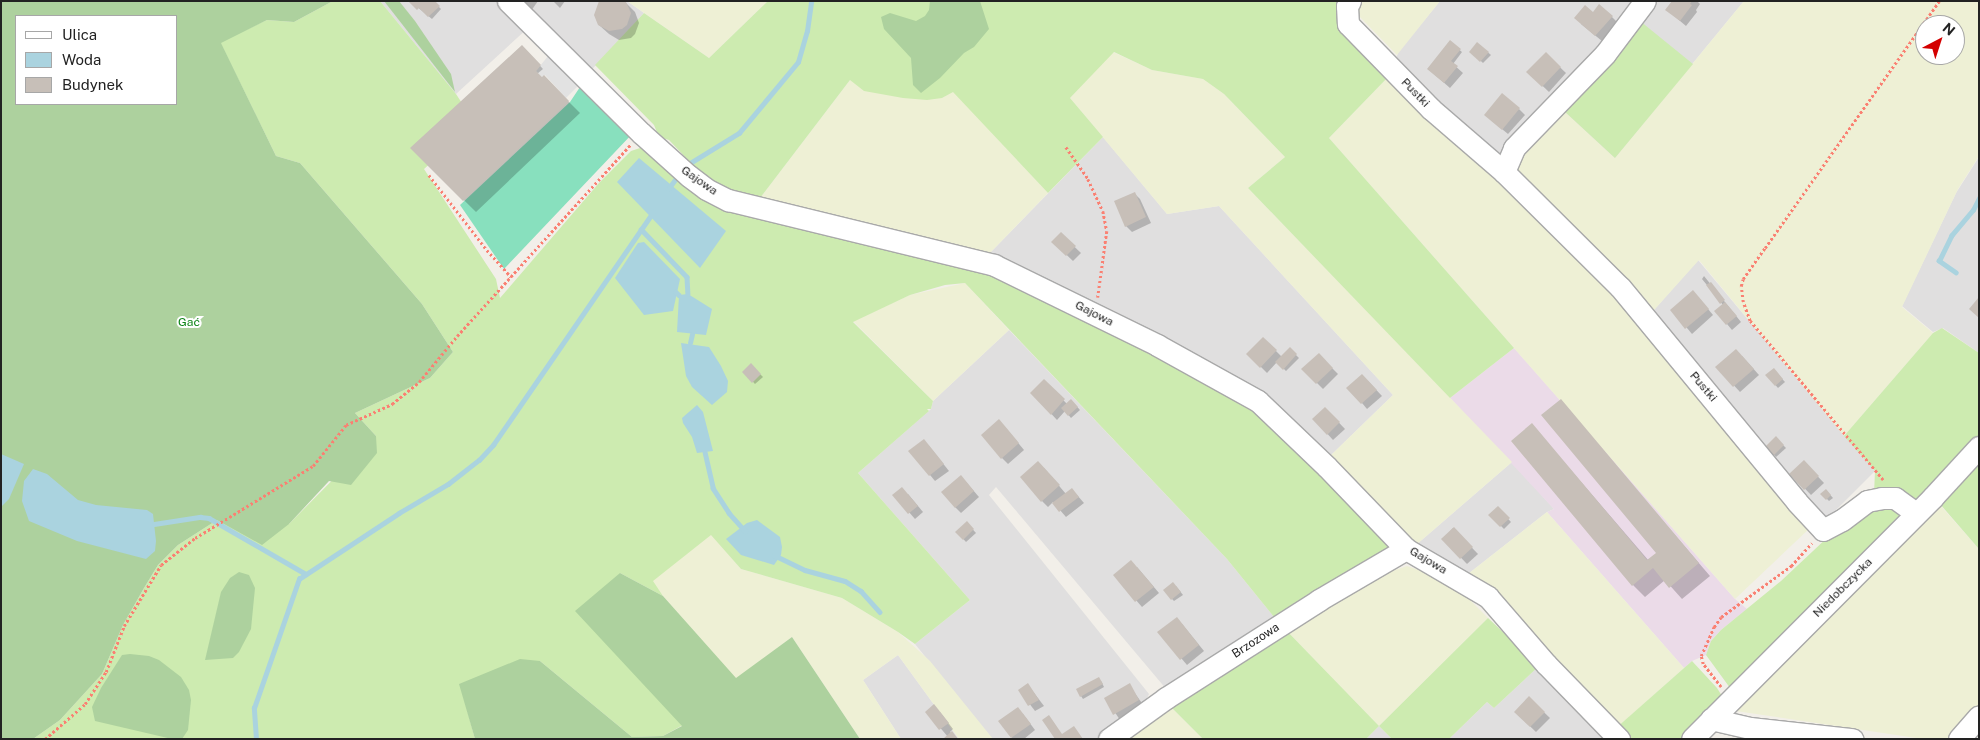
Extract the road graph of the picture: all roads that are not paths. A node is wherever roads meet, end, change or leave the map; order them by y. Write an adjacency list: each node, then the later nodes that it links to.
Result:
1 (508, 1): 7 (street, Gajowa)
2 (1350, 1): 4 (street, Pustki)
3 (1645, 1): 4 (street)
4 (1504, 172): 6 (street, Pustki)
5 (1979, 447): 6 (street, Niedobczycka)
6 (1916, 513): 9 (street, Niedobczycka)
7 (1406, 549): 10 (street, Brzozowa); 11 (street, Gajowa)
8 (1979, 716): 13 (street)
9 (1702, 728): 12 (street)
10 (1109, 739)
11 (1619, 739)
12 (1852, 739)
13 (1959, 739)

